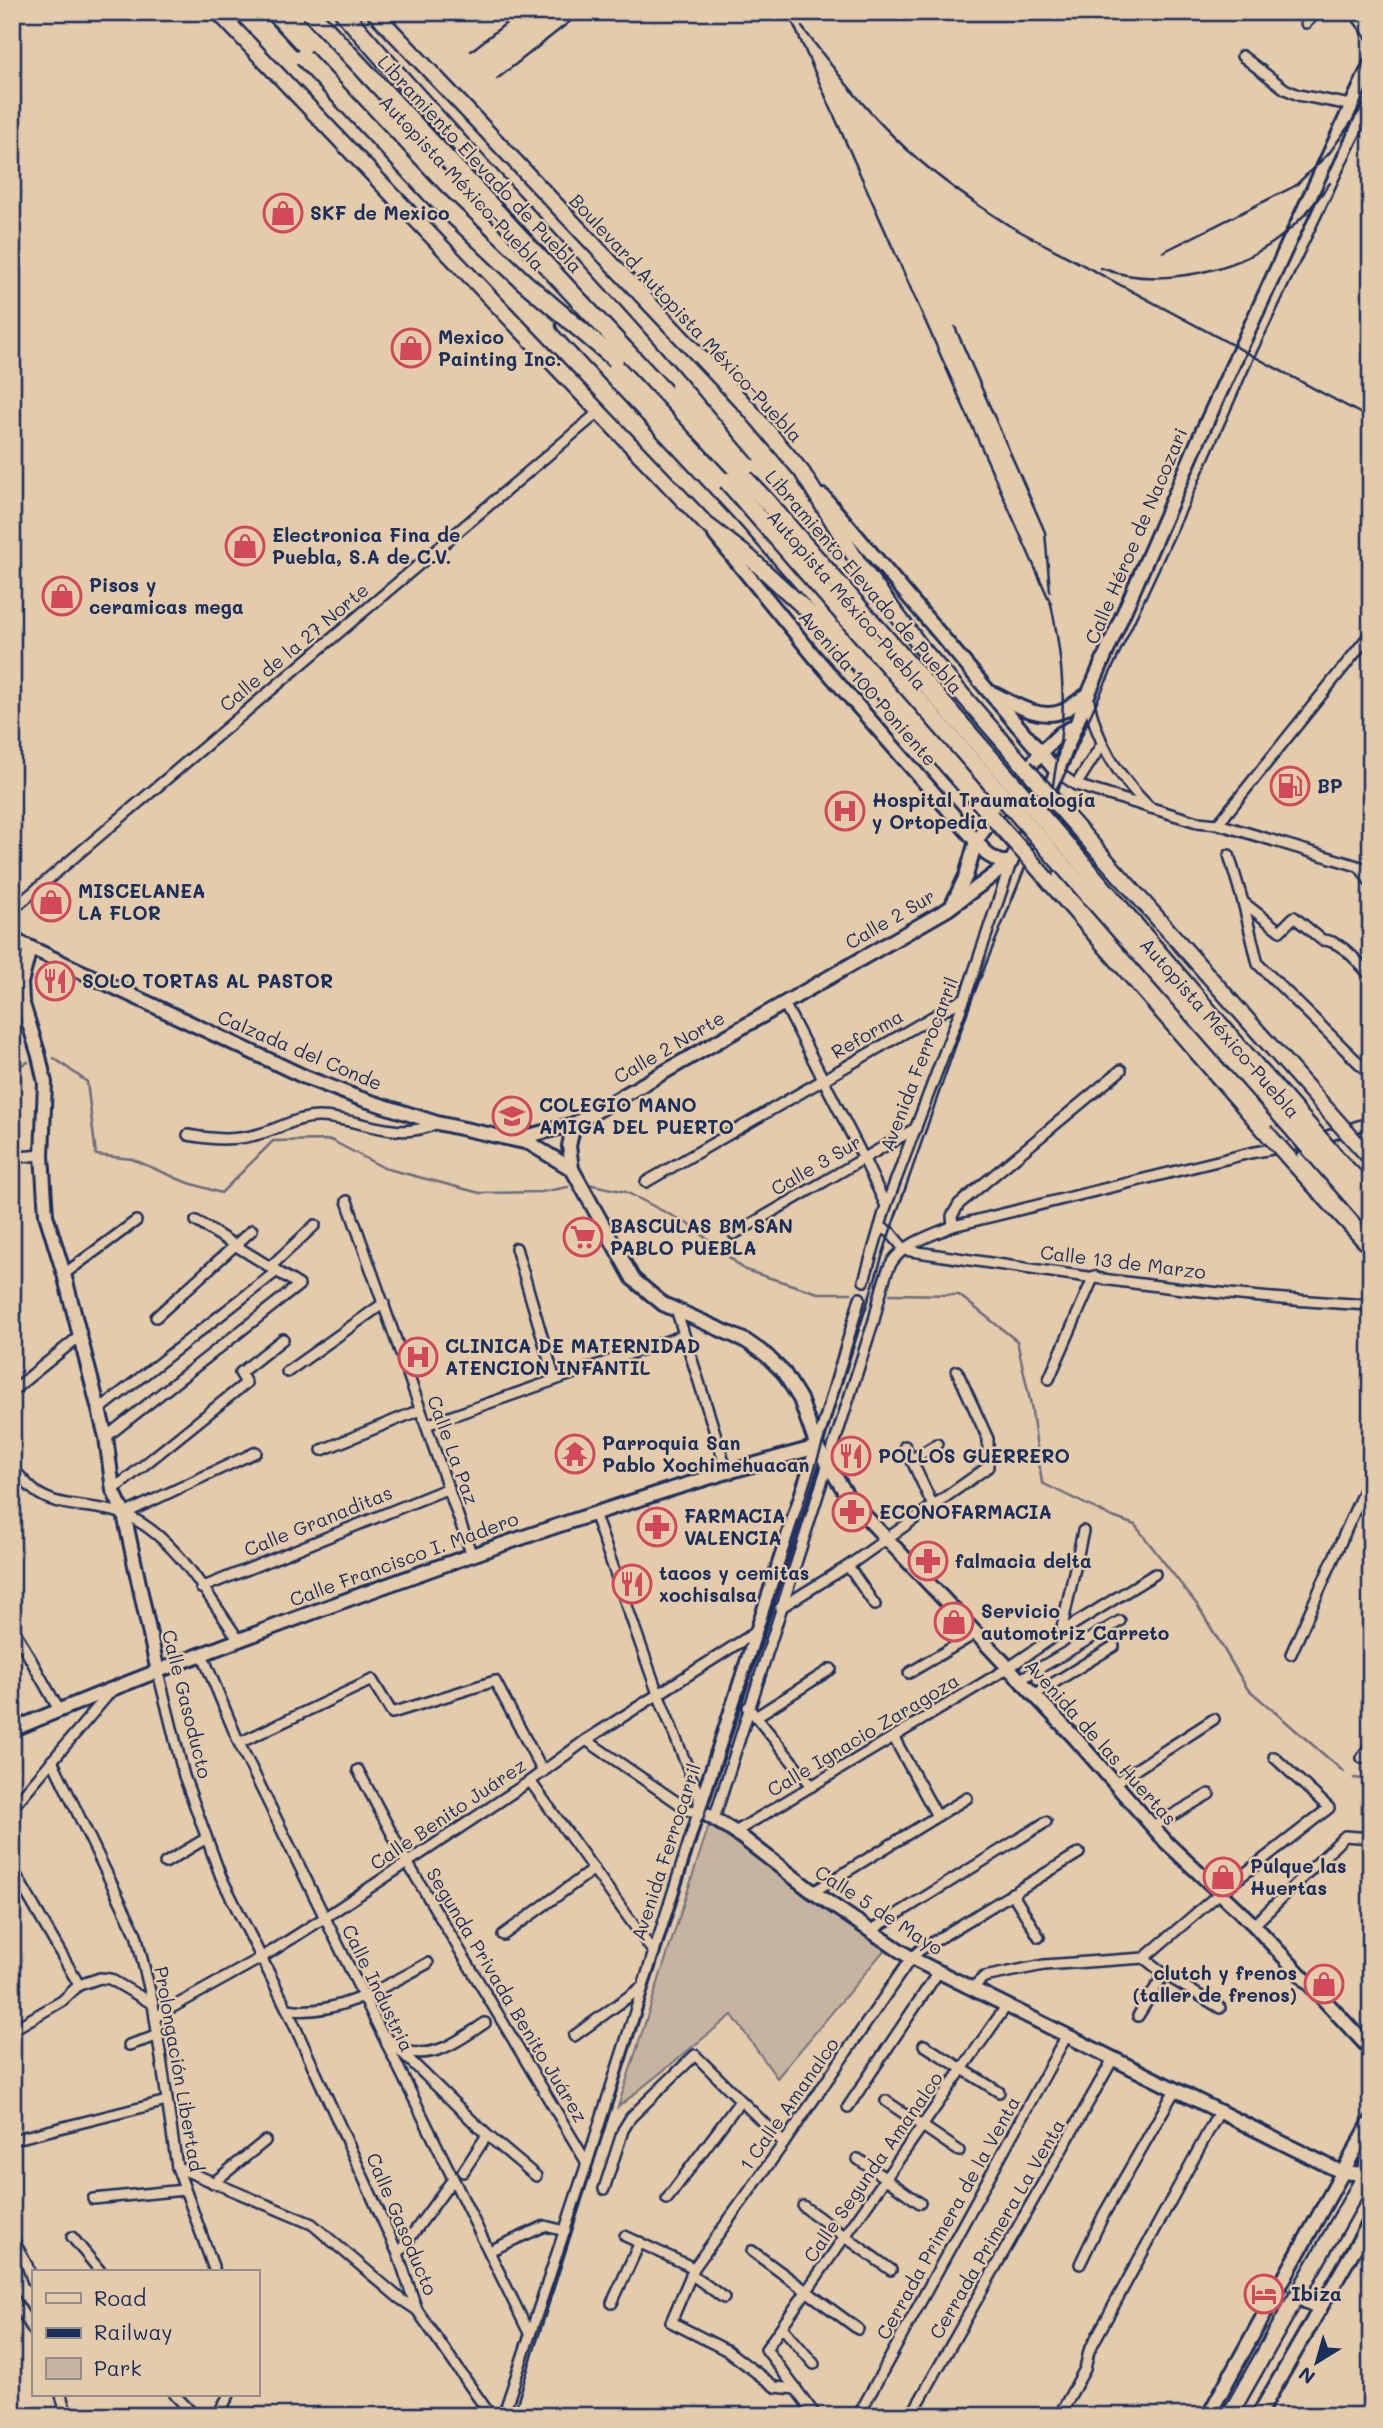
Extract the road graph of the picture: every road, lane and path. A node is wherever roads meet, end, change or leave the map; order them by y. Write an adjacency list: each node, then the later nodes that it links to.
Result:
1 (218, 12): 17 (main road)
2 (262, 12): 16 (highway, bridge)
3 (274, 12): 31 (highway, Autopista México-Puebla)
4 (292, 12): 16 (highway, Libramiento Elevado de Puebla, bridge)
5 (310, 12): 19 (highway, Libramiento Elevado de Puebla, bridge)
6 (319, 12): 28 (highway, Autopista México-Puebla)
7 (343, 12): 19 (highway, bridge)
8 (374, 12): 18 (main road, Boulevard Autopista México-Puebla)
9 (1317, 12): 11 (street)
10 (1354, 12): 12 (street)
11 (1306, 23)
12 (1371, 34)
13 (1242, 56): 15 (street)
14 (1371, 63): 15 (street, Calle Héroe de Nacozari)
15 (1352, 105): 23 (street, Calle Héroe de Nacozari)
16 (615, 359): 68 (highway, Libramiento Elevado de Puebla, bridge)
17 (600, 411): 20 (main road); 43 (street, Calle de la 27 Norte)
18 (802, 472): 22 (street); 28 (main road, Boulevard Autopista México-Puebla)
19 (767, 502): 65 (highway, Libramiento Elevado de Puebla, bridge)
20 (706, 524): 31 (main road); 34 (street, Avenida 100 Poniente)
21 (1371, 634): 33 (street)
22 (986, 690): 23 (street); 26 (street)
23 (1088, 695): 24 (street, Calle Héroe de Nacozari); 25 (street)
24 (1075, 726): 26 (street); 27 (street, Calle Héroe de Nacozari)
25 (1102, 744): 29 (street); 30 (street)
26 (1040, 753): 27 (street); 34 (street)
27 (1057, 772): 29 (street); 37 (street, Calle Héroe de Nacozari)
28 (1021, 773): 32 (highway, Autopista México-Puebla)
29 (1076, 785): 30 (street)
30 (1152, 809): 33 (street)
31 (994, 810): 36 (highway, Autopista México-Puebla)
32 (1057, 814): 61 (main road, bridge); 65 (highway, Autopista México-Puebla, bridge)
33 (1218, 824): 38 (street)
34 (976, 841): 37 (street, Avenida 100 Poniente); 42 (street)
35 (1230, 855): 41 (street)
36 (1037, 857): 58 (highway, Autopista México-Puebla); 79 (main road, bridge)
37 (1011, 862): 42 (street, Calle 2 Sur); 47 (street, Avenida Ferrocarril)
38 (1360, 867): 39 (street); 40 (street)
39 (1371, 870)
40 (1371, 884)
41 (1243, 902): 46 (street); 50 (street)
42 (948, 909): 48 (street, Calle 2 Sur)
43 (12, 910)
44 (12, 939): 45 (street, Calzada del Conde)
45 (30, 948): 53 (street, Calzada del Conde); 59 (street, Calle Gasoducto)
46 (1371, 976)
47 (965, 998): 51 (street, Reforma); 55 (street, Avenida Ferrocarril)
48 (784, 1003): 51 (street); 54 (street, Calle 2 Norte)
49 (1121, 1070): 72 (street)
50 (1371, 1075)
51 (824, 1079): 60 (street); 64 (street, Reforma)
52 (1371, 1122): 58 (street)
53 (437, 1123): 56 (street); 57 (street, Calzada del Conde)
54 (574, 1124): 57 (street, Calle 2 Norte); 63 (street)
55 (916, 1128): 60 (street, Calle 3 Sur); 67 (street, Avenida Ferrocarril)
56 (188, 1135)
57 (517, 1139): 63 (street, Calzada del Conde)
58 (1306, 1151): 72 (street); 75 (highway, Autopista México-Puebla)
59 (41, 1155): 62 (street); 82 (street, Calle Gasoducto)
60 (863, 1157): 67 (street); 76 (street, Calle 3 Sur)
61 (1371, 1159)
62 (12, 1160)
63 (572, 1169): 88 (street, Calzada del Conde)
64 (646, 1182)
65 (1371, 1194)
66 (347, 1200): 86 (street, Calle La Paz)
67 (886, 1206): 73 (street, Avenida Ferrocarril)
68 (1371, 1218)
69 (136, 1221): 82 (street)
70 (196, 1221): 77 (street)
71 (315, 1225): 81 (street)
72 (953, 1226): 80 (street)
73 (880, 1227): 80 (street); 84 (street, Avenida Ferrocarril)
74 (252, 1230): 77 (street)
75 (1371, 1232)
76 (734, 1234)
77 (236, 1246): 81 (street); 89 (street)
78 (516, 1248): 96 (street)
79 (1371, 1248)
80 (905, 1250): 83 (street, Calle 13 de Marzo); 108 (street)
81 (273, 1269): 98 (street); 101 (street)
82 (64, 1274): 90 (street, Calle Gasoducto)
83 (1094, 1276): 87 (street, Calle 13 de Marzo); 95 (street)
84 (864, 1281)
85 (860, 1298): 104 (street, Avenida Ferrocarril)
86 (384, 1303): 94 (street); 99 (street, Calle La Paz)
87 (1371, 1305)
88 (677, 1312): 91 (street); 104 (street, Calzada del Conde)
89 (156, 1317)
90 (81, 1335): 97 (street); 98 (street, Calle Gasoducto)
91 (684, 1335): 96 (street); 110 (street)
92 (283, 1339): 113 (street)
93 (957, 1371): 114 (street)
94 (287, 1372)
95 (1049, 1379)
96 (555, 1380): 100 (street)
97 (12, 1391)
98 (99, 1410): 101 (street, Calle Gasoducto)
99 (421, 1410): 100 (street, Calle La Paz); 105 (street)
100 (426, 1424): 112 (street, Calle La Paz)
101 (106, 1437): 113 (street, Calle Gasoducto)
102 (937, 1444): 107 (street)
103 (905, 1446): 107 (street)
104 (817, 1447): 108 (street, Avenida de las Huertas); 110 (street, Calle Francisco I. Madero); 127 (street, Avenida Ferrocarril)
105 (322, 1450)
106 (256, 1452): 116 (street)
107 (911, 1460): 114 (street)
108 (827, 1464): 118 (street, Avenida de las Huertas); 124 (street)
109 (13, 1469): 116 (street)
110 (727, 1471): 115 (street, Calle Francisco I. Madero)
111 (1371, 1474): 133 (street)
112 (449, 1488): 119 (street, Calle La Paz); 122 (street, Calle Granaditas)
113 (113, 1490): 116 (street, Calle Gasoducto)
114 (933, 1506): 118 (street)
115 (594, 1513): 119 (street, Calle Francisco I. Madero); 140 (street)
116 (124, 1514): 122 (street); 136 (street, Calle Gasoducto)
117 (1083, 1531): 128 (street)
118 (887, 1538): 120 (street); 129 (street, Avenida de las Huertas)
119 (471, 1553): 130 (street, Calle Francisco I. Madero)
120 (848, 1566): 123 (street); 124 (street)
121 (1155, 1574): 128 (street, Calle Ignacio Zaragoza)
122 (201, 1587): 130 (street)
123 (875, 1605)
124 (780, 1608): 142 (street)
125 (1119, 1621): 138 (street)
126 (12, 1626): 143 (street)
127 (756, 1632): 140 (street, Calle Benito Juárez); 162 (street, Avenida Ferrocarril)
128 (1061, 1632): 134 (street, Calle Ignacio Zaragoza)
129 (975, 1634): 134 (street, Avenida de las Huertas); 137 (street)
130 (239, 1640): 132 (street, Calle Francisco I. Madero)
131 (1114, 1646): 141 (street)
132 (202, 1654): 136 (street, Calle Francisco I. Madero); 149 (street, Calle Industria)
133 (1292, 1654)
134 (1008, 1668): 138 (street, Avenida de las Huertas); 147 (street, Calle Ignacio Zaragoza)
135 (831, 1669): 144 (street)
136 (158, 1672): 139 (street, Calle Francisco I. Madero); 169 (street, Calle Gasoducto)
137 (909, 1674)
138 (1019, 1680): 141 (street, Avenida de las Huertas)
139 (114, 1688): 143 (street, Calle Francisco I. Madero); 153 (street)
140 (657, 1694): 148 (street, Calle Benito Juárez); 162 (street)
141 (1034, 1695): 157 (street, Avenida de las Huertas)
142 (748, 1707): 144 (street); 164 (street)
143 (59, 1710): 146 (street, Calle Francisco I. Madero)
144 (757, 1716): 158 (street)
145 (1213, 1719): 157 (street)
146 (12, 1730)
147 (894, 1738): 158 (street, Calle Ignacio Zaragoza); 163 (street)
148 (586, 1740): 155 (street, Calle Benito Juárez); 162 (street)
149 (239, 1743): 155 (street); 178 (street, Calle Industria)
150 (1371, 1744): 152 (street)
151 (1274, 1757): 176 (street)
152 (1362, 1758)
153 (52, 1760): 161 (street); 194 (street, Prolongación Libertad)
154 (358, 1770): 171 (street, Segunda Privada Benito Juárez)
155 (543, 1772): 156 (street, Calle Benito Juárez)
156 (530, 1781): 171 (street, Calle Benito Juárez); 174 (street)
157 (1115, 1783): 166 (street, Avenida de las Huertas)
158 (812, 1786): 167 (street, Calle Ignacio Zaragoza)
159 (1209, 1794): 166 (street)
160 (967, 1798): 163 (street)
161 (12, 1808)
162 (699, 1810): 164 (street, Calle 5 de Mayo); 183 (street, Avenida Ferrocarril)
163 (937, 1816): 175 (street)
164 (714, 1819): 167 (street, Calle 5 de Mayo)
165 (1046, 1822): 180 (street)
166 (1152, 1827): 176 (street, Avenida de las Huertas)
167 (735, 1832): 175 (street, Calle 5 de Mayo)
168 (1371, 1838): 179 (street)
169 (205, 1839): 172 (street); 184 (street, Calle Gasoducto)
170 (1079, 1853): 177 (street)
171 (407, 1862): 178 (street, Calle Benito Juárez); 228 (street, Segunda Privada Benito Juárez)
172 (165, 1863)
173 (12, 1868): 190 (street)
174 (594, 1869): 181 (street); 183 (street)
175 (813, 1892): 180 (street, Calle 5 de Mayo)
176 (1221, 1892): 179 (street, Avenida de las Huertas); 186 (street)
177 (1012, 1894): 182 (street); 185 (street)
178 (324, 1918): 184 (street, Calle Benito Juárez); 193 (street, Calle Industria)
179 (1254, 1925): 209 (street, Avenida de las Huertas)
180 (870, 1931): 185 (street, Calle 5 de Mayo)
181 (503, 1935)
182 (1039, 1937)
183 (654, 1952): 191 (street, Avenida Ferrocarril)
184 (261, 1958): 197 (street, Calle Gasoducto); 199 (street, Calle Benito Juárez)
185 (911, 1958): 188 (street, Calle 5 de Mayo); 224 (street, 1 Calle Amanalco)
186 (1144, 1958): 189 (street); 192 (street)
187 (428, 1963): 193 (street)
188 (939, 1971): 192 (street, Calle 5 de Mayo); 217 (street)
189 (1164, 1974): 196 (street); 198 (street)
190 (79, 1985): 194 (street); 201 (street)
191 (642, 1987): 205 (street); 228 (street, Avenida Ferrocarril)
192 (972, 1988): 195 (street, Calle 5 de Mayo)
193 (365, 1997): 197 (street); 202 (street, Calle Industria)
194 (153, 2004): 199 (street, Prolongación Libertad)
195 (1007, 2006): 203 (street, Calle 5 de Mayo); 211 (street, Calle Segunda Amanalco)
196 (1220, 2008)
197 (287, 2009): 252 (street, Calle Gasoducto)
198 (1138, 2016)
199 (155, 2017): 204 (street, Prolongación Libertad)
200 (485, 2023): 208 (street)
201 (12, 2030)
202 (380, 2031): 208 (street); 234 (street, Calle Industria)
203 (1067, 2035): 210 (street, Calle 5 de Mayo); 282 (street, Cerrada Primera de la Venta)
204 (158, 2036): 206 (street); 214 (street, Prolongación Libertad)
205 (575, 2036)
206 (129, 2045)
207 (924, 2045): 211 (street)
208 (402, 2050): 221 (street)
209 (1371, 2050)
210 (1113, 2059): 212 (street, Calle 5 de Mayo); 283 (street, Cerrada Primera La Venta)
211 (962, 2070): 213 (street); 220 (street, Calle Segunda Amanalco)
212 (1175, 2090): 218 (street, Calle 5 de Mayo); 253 (street)
213 (999, 2092)
214 (167, 2101): 222 (street); 229 (street, Prolongación Libertad)
215 (740, 2101): 224 (street); 237 (street); 240 (street)
216 (886, 2101): 220 (street)
217 (848, 2107)
218 (1219, 2112): 231 (street, Calle 5 de Mayo); 284 (street)
219 (1371, 2121): 231 (street)
220 (924, 2126): 226 (street); 235 (street, Calle Segunda Amanalco)
221 (487, 2135): 230 (street); 233 (street)
222 (12, 2140)
223 (265, 2141): 236 (street)
224 (784, 2143): 257 (street, 1 Calle Amanalco)
225 (1371, 2149): 232 (main road)
226 (959, 2151)
227 (858, 2159): 235 (street)
228 (587, 2163): 244 (street, Avenida Ferrocarril)
229 (177, 2168): 236 (street); 238 (street, Prolongación Libertad)
230 (463, 2172)
231 (1341, 2172): 232 (street, Calle 5 de Mayo); 262 (street)
232 (1369, 2173): 263 (main road)
233 (536, 2176)
234 (453, 2179): 250 (street, Calle Industria); 252 (street)
235 (887, 2180): 241 (street); 245 (street, Calle Segunda Amanalco)
236 (213, 2182): 266 (street)
237 (604, 2189)
238 (184, 2190): 239 (street); 255 (street, Prolongación Libertad)
239 (93, 2199)
240 (667, 2199)
241 (920, 2203)
242 (803, 2206): 245 (street)
243 (1371, 2220): 265 (street)
244 (565, 2231): 250 (street); 270 (street, Avenida Ferrocarril)
245 (846, 2235): 256 (street); 259 (street, Calle Segunda Amanalco)
246 (625, 2236): 249 (street)
247 (12, 2237): 258 (street)
248 (72, 2237): 254 (street)
249 (640, 2242): 257 (street); 264 (street)
250 (489, 2251): 270 (street, Calle Industria)
251 (752, 2251): 259 (street)
252 (398, 2254): 266 (street, Calle Gasoducto)
253 (1080, 2264)
254 (99, 2270)
255 (214, 2270)
256 (891, 2270)
257 (693, 2271): 261 (street); 272 (street, 1 Calle Amanalco)
258 (32, 2279)
259 (807, 2292): 268 (street, Calle Segunda Amanalco); 269 (street)
260 (12, 2296): 267 (street)
261 (724, 2298)
262 (1272, 2298): 263 (street); 285 (street)
263 (1294, 2302): 265 (street); 286 (main road)
264 (612, 2303)
265 (1320, 2309): 287 (street)
266 (417, 2310): 279 (street, Calle Gasoducto)
267 (32, 2328)
268 (782, 2328): 271 (street); 272 (street, Calle Segunda Amanalco)
269 (858, 2329)
270 (530, 2335): 280 (street, Avenida Ferrocarril)
271 (814, 2364)
272 (796, 2389): 281 (street)
273 (61, 2396): 276 (street)
274 (176, 2396): 277 (street)
275 (228, 2396): 278 (street)
276 (67, 2416)
277 (195, 2416)
278 (217, 2416)
279 (491, 2416)
280 (503, 2416)
281 (816, 2416)
282 (858, 2416)
283 (911, 2416)
284 (1059, 2416)
285 (1208, 2416)
286 (1230, 2416)
287 (1258, 2416)

